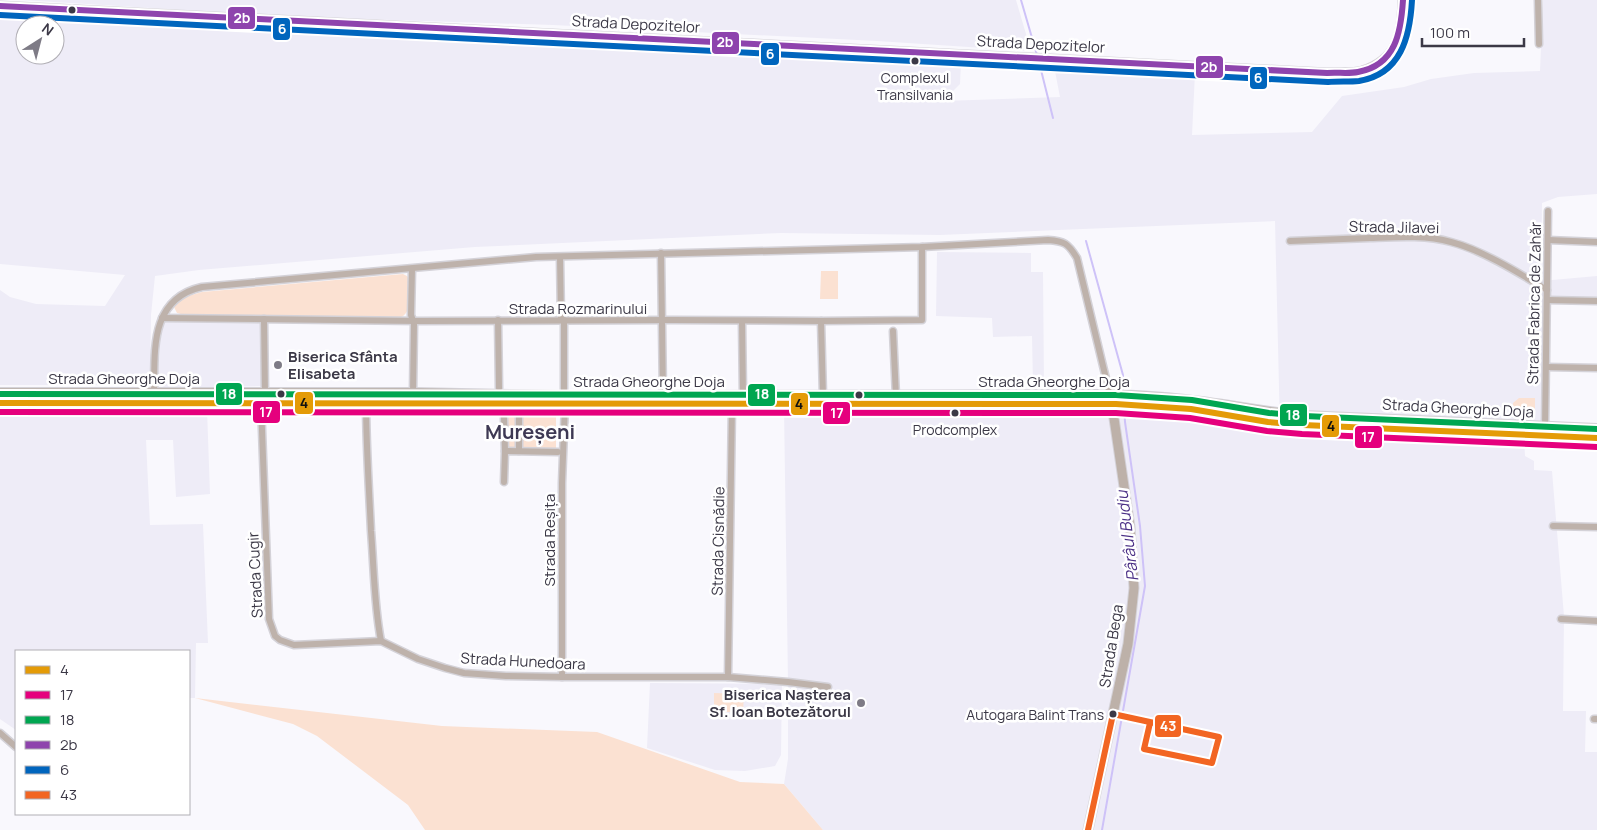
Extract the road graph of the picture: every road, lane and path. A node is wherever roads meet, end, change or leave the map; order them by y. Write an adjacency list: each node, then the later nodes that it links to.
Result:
1 (1403, 0): 3 (street, Strada Depozitelor)
2 (1538, 0): 4 (street)
3 (0, 6)
4 (1539, 44)
5 (1548, 211): 6 (street, Strada Fabrica de Zahăr)
6 (1548, 240): 8 (street); 13 (street, Strada Fabrica de Zahăr)
7 (1290, 241): 13 (street, Strada Jilavei)
8 (1597, 242)
9 (922, 247): 10 (street); 23 (street, Strada Rozmarinului); 37 (street)
10 (661, 253): 11 (street); 20 (street)
11 (560, 257): 12 (street); 19 (street, Strada Reșița)
12 (412, 268): 16 (street); 21 (street)
13 (1547, 290): 14 (street, Strada Fabrica de Zahăr)
14 (1547, 300): 15 (street); 25 (street, Strada Fabrica de Zahăr)
15 (1597, 301)
16 (162, 318): 17 (street, Strada Rozmarinului); 29 (street)
17 (264, 318): 21 (street, Strada Rozmarinului); 34 (street, Strada Cugir)
18 (498, 320): 19 (street, Strada Rozmarinului); 21 (street, Strada Rozmarinului); 27 (street)
19 (562, 320): 20 (street, Strada Rozmarinului); 36 (street, Strada Reșița)
20 (662, 320): 22 (street, Strada Rozmarinului); 31 (street)
21 (414, 321): 30 (street)
22 (742, 321): 23 (street, Strada Rozmarinului); 32 (street)
23 (821, 321): 33 (street)
24 (893, 331): 39 (street)
25 (1546, 367): 26 (street); 44 (street, Strada Fabrica de Zahăr)
26 (1597, 368)
27 (499, 388)
28 (0, 393): 29 (main road, Strada Gheorghe Doja)
29 (154, 393): 34 (main road, Strada Gheorghe Doja)
30 (413, 393): 35 (main road, Strada Gheorghe Doja); 36 (main road, Strada Gheorghe Doja)
31 (663, 396): 32 (main road, Strada Gheorghe Doja); 36 (main road, Strada Gheorghe Doja)
32 (743, 396): 33 (main road, Strada Gheorghe Doja)
33 (823, 396): 39 (main road, Strada Gheorghe Doja)
34 (263, 398): 35 (main road, Strada Gheorghe Doja); 40 (main road, Strada Gheorghe Doja); 55 (street, Strada Cugir)
35 (367, 398): 36 (main road, Strada Gheorghe Doja); 55 (street)
36 (565, 400): 41 (main road, Strada Gheorghe Doja); 56 (street, Strada Reșița)
37 (1113, 400): 38 (main road, Strada Gheorghe Doja); 39 (main road, Strada Gheorghe Doja); 61 (street, Strada Bega)
38 (1129, 400): 44 (main road, Strada Gheorghe Doja); 46 (main road, Strada Gheorghe Doja)
39 (897, 401): 41 (main road, Strada Gheorghe Doja)
40 (0, 403)
41 (732, 405): 57 (street, Strada Cisnădie)
42 (519, 410): 48 (street)
43 (504, 418): 47 (street)
44 (1545, 427): 45 (main road, Strada Gheorghe Doja)
45 (1597, 429)
46 (1597, 438)
47 (504, 451): 48 (street); 50 (street)
48 (519, 451): 49 (street)
49 (558, 452)
50 (504, 482)
51 (1553, 526): 52 (street)
52 (1597, 527)
53 (1561, 619): 54 (street)
54 (1597, 621)
55 (381, 641): 56 (street, Strada Hunedoara)
56 (562, 677): 57 (street, Strada Hunedoara)
57 (728, 677): 58 (street, Strada Hunedoara)
58 (828, 687)
59 (0, 733): 60 (street)
60 (15, 746)
61 (1088, 830)

